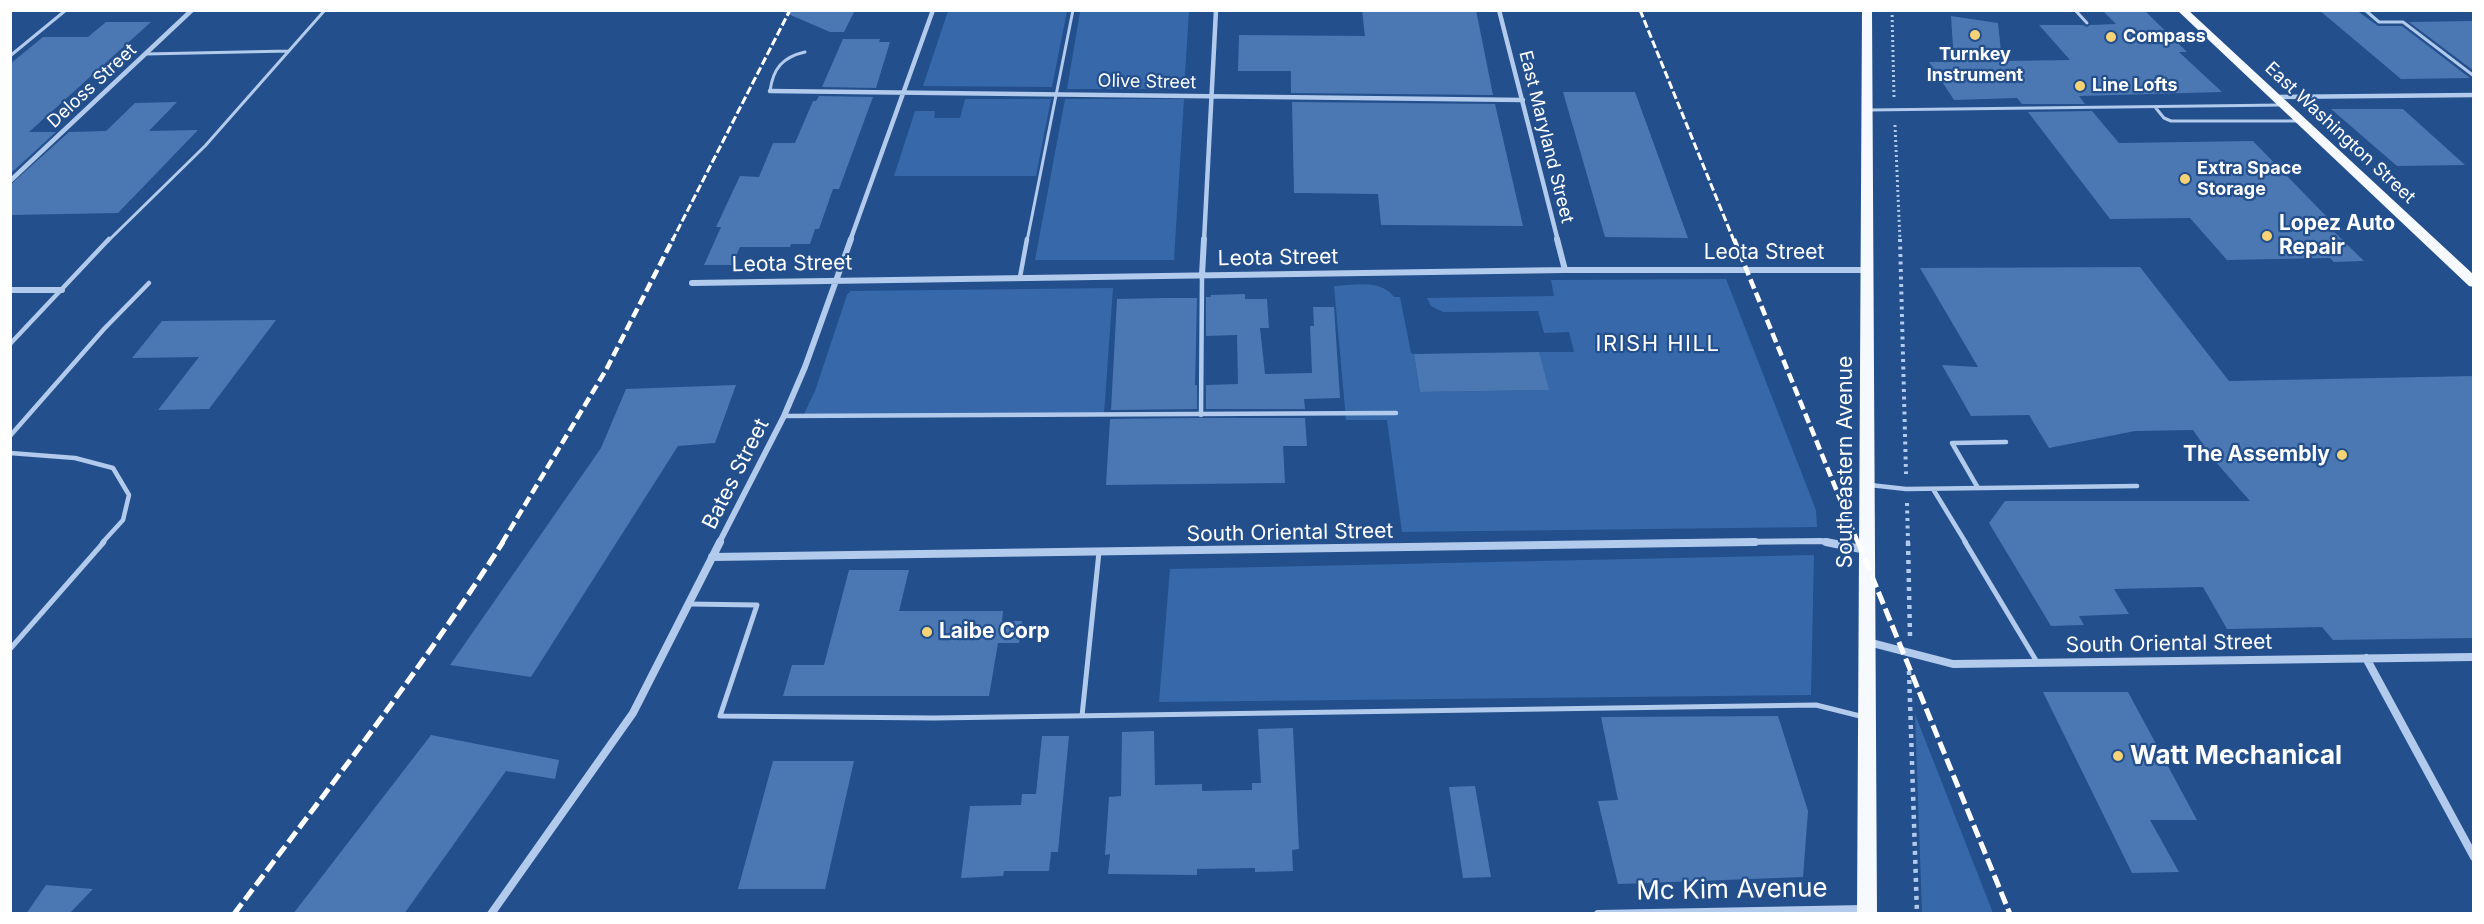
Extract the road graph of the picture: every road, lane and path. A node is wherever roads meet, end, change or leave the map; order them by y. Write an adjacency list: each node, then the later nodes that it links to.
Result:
1 (66, 10): 17 (lane)
2 (192, 10): 16 (street, Deloss Street)
3 (325, 10): 14 (lane)
4 (933, 10): 20 (street, Bates Street)
5 (1073, 10): 21 (lane)
6 (1216, 10): 23 (street)
7 (1499, 10): 24 (street, East Maryland Street)
8 (1867, 10): 28 (main road, Southeastern Avenue)
9 (1892, 10): 26 (path)
10 (2075, 10): 13 (lane)
11 (2182, 10): 25 (main road, East Washington Street)
12 (2365, 10): 18 (lane)
13 (2087, 23)
14 (289, 51): 16 (lane); 41 (lane)
15 (806, 52): 19 (lane)
16 (146, 54): 31 (street, Deloss Street)
17 (10, 56)
18 (2474, 76)
19 (770, 91): 20 (street, Olive Street)
20 (904, 93): 21 (street, Olive Street); 36 (street, Bates Street)
21 (1057, 94): 23 (street, Olive Street); 35 (lane)
22 (2474, 95): 25 (street)
23 (1212, 96): 24 (street, Olive Street); 34 (street)
24 (1523, 100): 32 (street, East Maryland Street)
25 (2279, 101): 27 (lane); 29 (main road, East Washington Street)
26 (1894, 106)
27 (2155, 107): 28 (lane); 29 (lane)
28 (1866, 110): 33 (main road, Southeastern Avenue)
29 (2300, 121): 39 (main road, East Washington Street)
30 (1896, 145): 52 (path)
31 (10, 181)
32 (1565, 270): 33 (street, Leota Street); 34 (street, Leota Street)
33 (1865, 270): 49 (main road, Southeastern Avenue)
34 (1202, 275): 35 (street, Leota Street); 44 (lane)
35 (1020, 278): 36 (street, Leota Street)
36 (835, 280): 38 (street, Leota Street); 45 (street, Bates Street)
37 (148, 283): 46 (lane)
38 (692, 283)
39 (2474, 283)
40 (10, 290): 41 (street)
41 (62, 290): 42 (lane)
42 (10, 344)
43 (1396, 413): 44 (lane)
44 (1201, 415): 45 (lane)
45 (784, 416): 56 (street, Bates Street)
46 (10, 436)
47 (2006, 442): 51 (lane)
48 (10, 453): 59 (lane)
49 (1867, 485): 52 (lane); 54 (main road, Southeastern Avenue)
50 (2137, 486): 51 (lane)
51 (1978, 488): 53 (lane)
52 (1906, 489): 53 (lane); 60 (path)
53 (1933, 489): 63 (lane)
54 (1867, 550): 55 (street, South Oriental Street); 58 (main road, Southeastern Avenue)
55 (1099, 552): 56 (street, South Oriental Street); 65 (lane)
56 (712, 557): 57 (street, Bates Street)
57 (689, 604): 65 (lane); 69 (street, Bates Street)
58 (1867, 642): 60 (street, South Oriental Street); 66 (main road, Southeastern Avenue)
59 (10, 648)
60 (1909, 653): 63 (street, South Oriental Street)
61 (2474, 657): 62 (street, South Oriental Street)
62 (2366, 658): 63 (street, South Oriental Street); 67 (street)
63 (2037, 662)
64 (1908, 684): 71 (path)
65 (1082, 716): 66 (lane)
66 (1867, 717): 68 (main road, Southeastern Avenue)
67 (2474, 856)
68 (1867, 911): 70 (street, Mc Kim Avenue)
69 (491, 914)
70 (1598, 914)
71 (1917, 914)

